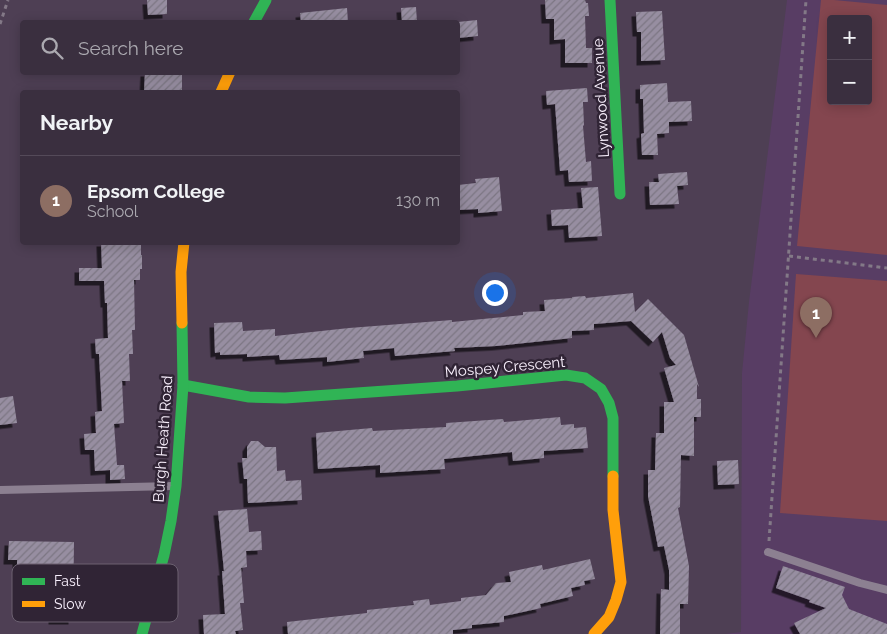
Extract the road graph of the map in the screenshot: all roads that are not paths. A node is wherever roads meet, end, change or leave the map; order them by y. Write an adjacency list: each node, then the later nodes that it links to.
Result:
1 (266, 0): 3 (street)
2 (610, 0): 6 (street, Lynwood Avenue)
3 (255, 20)
4 (229, 75): 5 (street)
5 (223, 90)
6 (620, 194)
7 (184, 245): 8 (street, Burgh Heath Road)
8 (183, 385): 9 (street, Burgh Heath Road); 16 (street, Mospey Crescent)
9 (176, 486): 10 (lane); 12 (street, Burgh Heath Road)
10 (0, 490)
11 (768, 552): 13 (lane)
12 (162, 564)
13 (887, 590)
14 (146, 622): 15 (street, Burgh Heath Road)
15 (142, 634)
16 (594, 634)

